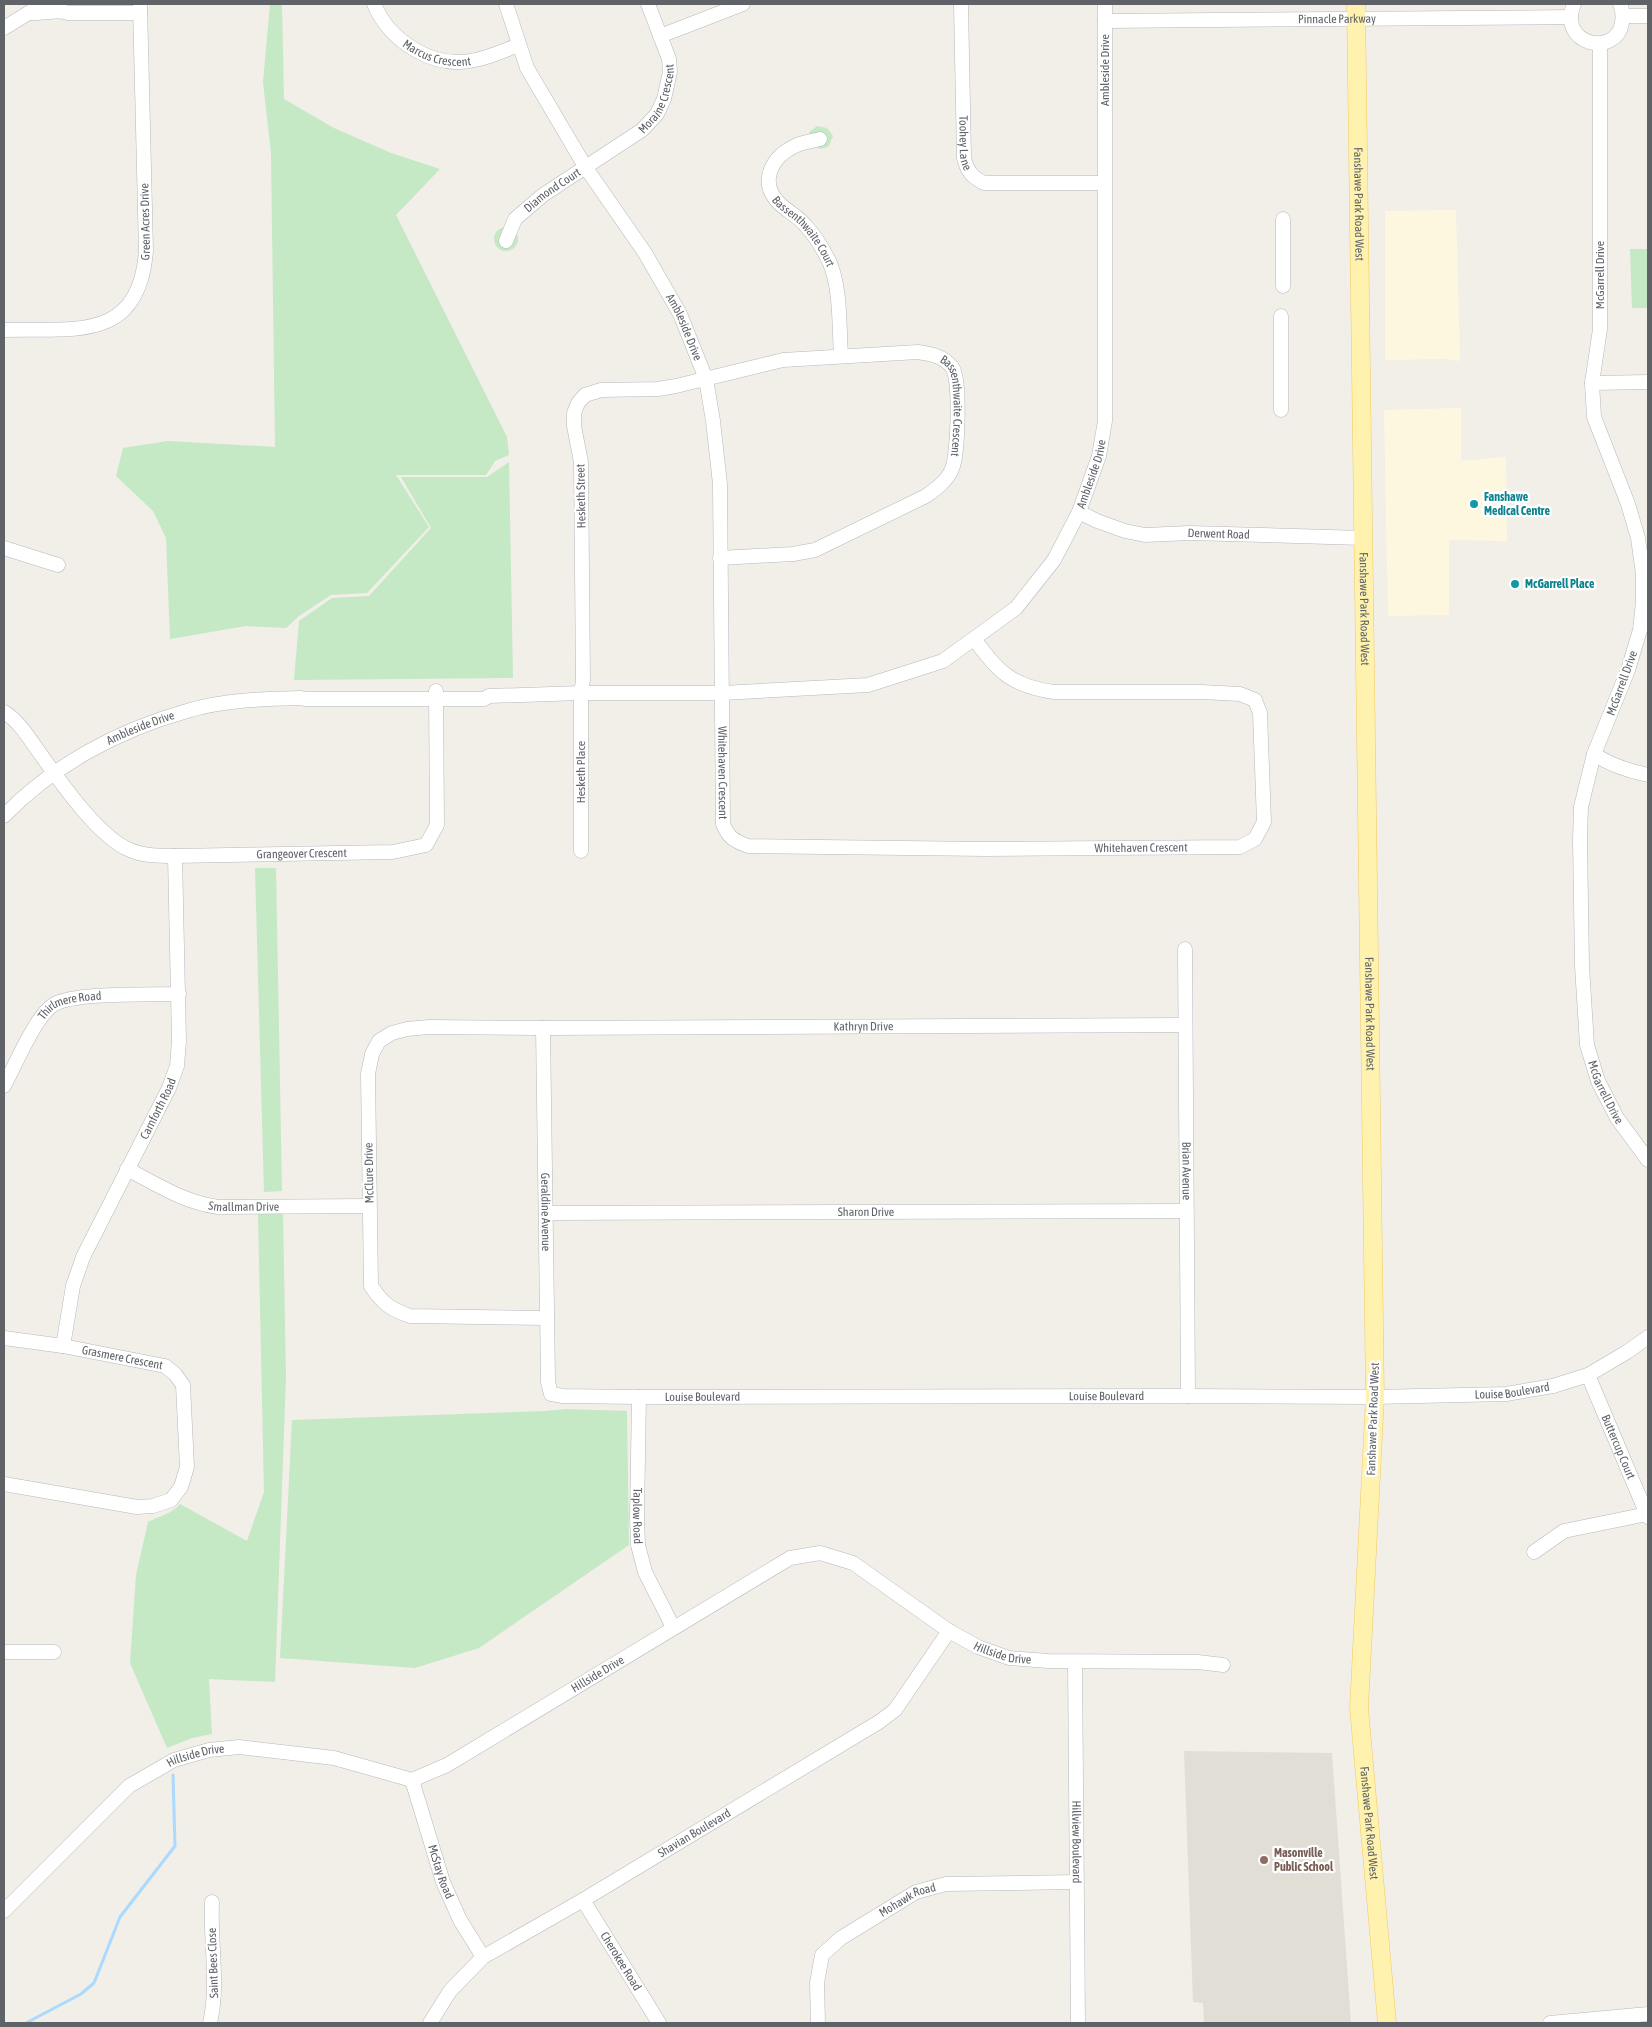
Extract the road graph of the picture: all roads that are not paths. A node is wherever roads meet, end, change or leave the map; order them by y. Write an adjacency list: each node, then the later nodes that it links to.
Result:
1 (43, 4): 12 (street)
2 (374, 4): 18 (street, Marcus Crescent)
3 (506, 4): 18 (street, Ambleside Drive)
4 (648, 4): 16 (street, Moraine Crescent)
5 (743, 4): 16 (street)
6 (961, 4): 21 (street, Toohey Lane)
7 (1105, 4): 14 (street, Ambleside Drive)
8 (140, 8): 12 (street); 26 (street, Green Acres Drive)
9 (1572, 10): 11 (street, Pinnacle Parkway); 17 (street)
10 (1622, 10): 13 (street); 17 (street)
11 (1356, 11): 14 (street, Pinnacle Parkway); 33 (main road, Fanshawe Park Road West)
12 (29, 13): 15 (street)
13 (1648, 16)
14 (1105, 21): 21 (street, Ambleside Drive)
15 (4, 28)
16 (660, 36): 20 (street, Moraine Crescent)
17 (1600, 44): 30 (street, McGarrell Drive)
18 (519, 45): 20 (street, Ambleside Drive)
19 (820, 139): 27 (street, Bassenthwaite Court)
20 (586, 168): 23 (street, Diamond Court); 28 (street, Ambleside Drive)
21 (1104, 183): 32 (street, Ambleside Drive)
22 (1282, 219): 24 (street)
23 (506, 241)
24 (1283, 286)
25 (1281, 316): 31 (street)
26 (4, 330)
27 (841, 355): 28 (street, Bassenthwaite Crescent); 36 (street, Bassenthwaite Crescent)
28 (706, 378): 36 (street, Ambleside Drive); 39 (street, Hesketh Street)
29 (1648, 382): 30 (street)
30 (1592, 383): 34 (street, McGarrell Drive)
31 (1281, 410)
32 (1079, 512): 33 (street, Derwent Road); 38 (street, Ambleside Drive)
33 (1363, 538): 66 (main road, Fanshawe Park Road West)
34 (1643, 538): 43 (street, McGarrell Drive)
35 (4, 548): 37 (street)
36 (720, 558): 40 (street, Ambleside Drive)
37 (58, 564)
38 (974, 639): 40 (street, Ambleside Drive); 40 (street, Whitehaven Crescent)
39 (580, 693): 40 (street, Ambleside Drive); 41 (street, Ambleside Drive); 47 (street, Hesketh Place)
40 (722, 693)
41 (436, 695): 44 (street, Ambleside Drive); 48 (street, Grangeover Crescent)
42 (4, 712): 44 (street, Grangeover Crescent)
43 (1594, 754): 45 (street); 54 (street, McGarrell Drive)
44 (54, 773): 46 (street, Ambleside Drive); 48 (street, Grangeover Crescent)
45 (1648, 775)
46 (4, 816)
47 (581, 852)
48 (175, 856): 50 (street, Carnforth Road)
49 (1185, 949): 51 (street, Brian Avenue)
50 (178, 994): 53 (street, Thirlmere Road); 55 (street, Carnforth Road)
51 (1184, 1026): 52 (street, Kathryn Drive); 57 (street, Brian Avenue)
52 (543, 1028): 56 (street, McClure Drive); 58 (street, Geraldine Avenue)
53 (4, 1086)
54 (1645, 1151)
55 (127, 1169): 56 (street, Smallman Drive); 62 (street, Carnforth Road)
56 (369, 1206): 59 (street, McClure Drive)
57 (1186, 1211): 58 (street, Sharon Drive); 65 (street, Brian Avenue)
58 (546, 1213): 59 (street, Geraldine Avenue)
59 (547, 1318): 64 (street, Geraldine Avenue)
60 (1648, 1337): 63 (street, Louise Boulevard)
61 (4, 1338): 62 (street, Grasmere Crescent)
62 (63, 1346): 68 (street, Grasmere Crescent)
63 (1588, 1375): 66 (street, Louise Boulevard); 69 (street, Buttercup Court)
64 (551, 1394): 67 (street, Louise Boulevard)
65 (1188, 1396): 66 (street, Louise Boulevard); 67 (street, Louise Boulevard)
66 (1375, 1397): 89 (main road, Fanshawe Park Road West)
67 (639, 1398): 71 (street, Taplow Road)
68 (4, 1484)
69 (1648, 1515): 70 (street)
70 (1534, 1552)
71 (673, 1627): 72 (street, Hillside Drive); 77 (street, Hillside Drive)
72 (949, 1631): 75 (street, Hillside Drive); 79 (street, Shavian Boulevard)
73 (4, 1652): 74 (street)
74 (54, 1652)
75 (1075, 1662): 76 (street, Hillside Drive); 78 (street, Hillview Boulevard)
76 (1223, 1664)
77 (412, 1780): 81 (street, Hillside Drive); 82 (street, McStay Road)
78 (1076, 1882): 87 (street, Mohawk Road); 88 (street, Hillview Boulevard)
79 (583, 1900): 82 (street, Shavian Boulevard); 86 (street, Cherokee Road)
80 (212, 1902): 84 (street, Saint Bees Close)
81 (4, 1911)
82 (483, 1957): 85 (street, Shavian Boulevard)
83 (1648, 2014): 90 (street)
84 (210, 2023)
85 (430, 2023)
86 (659, 2023)
87 (818, 2023)
88 (1078, 2023)
89 (1387, 2023)
90 (1550, 2023)

